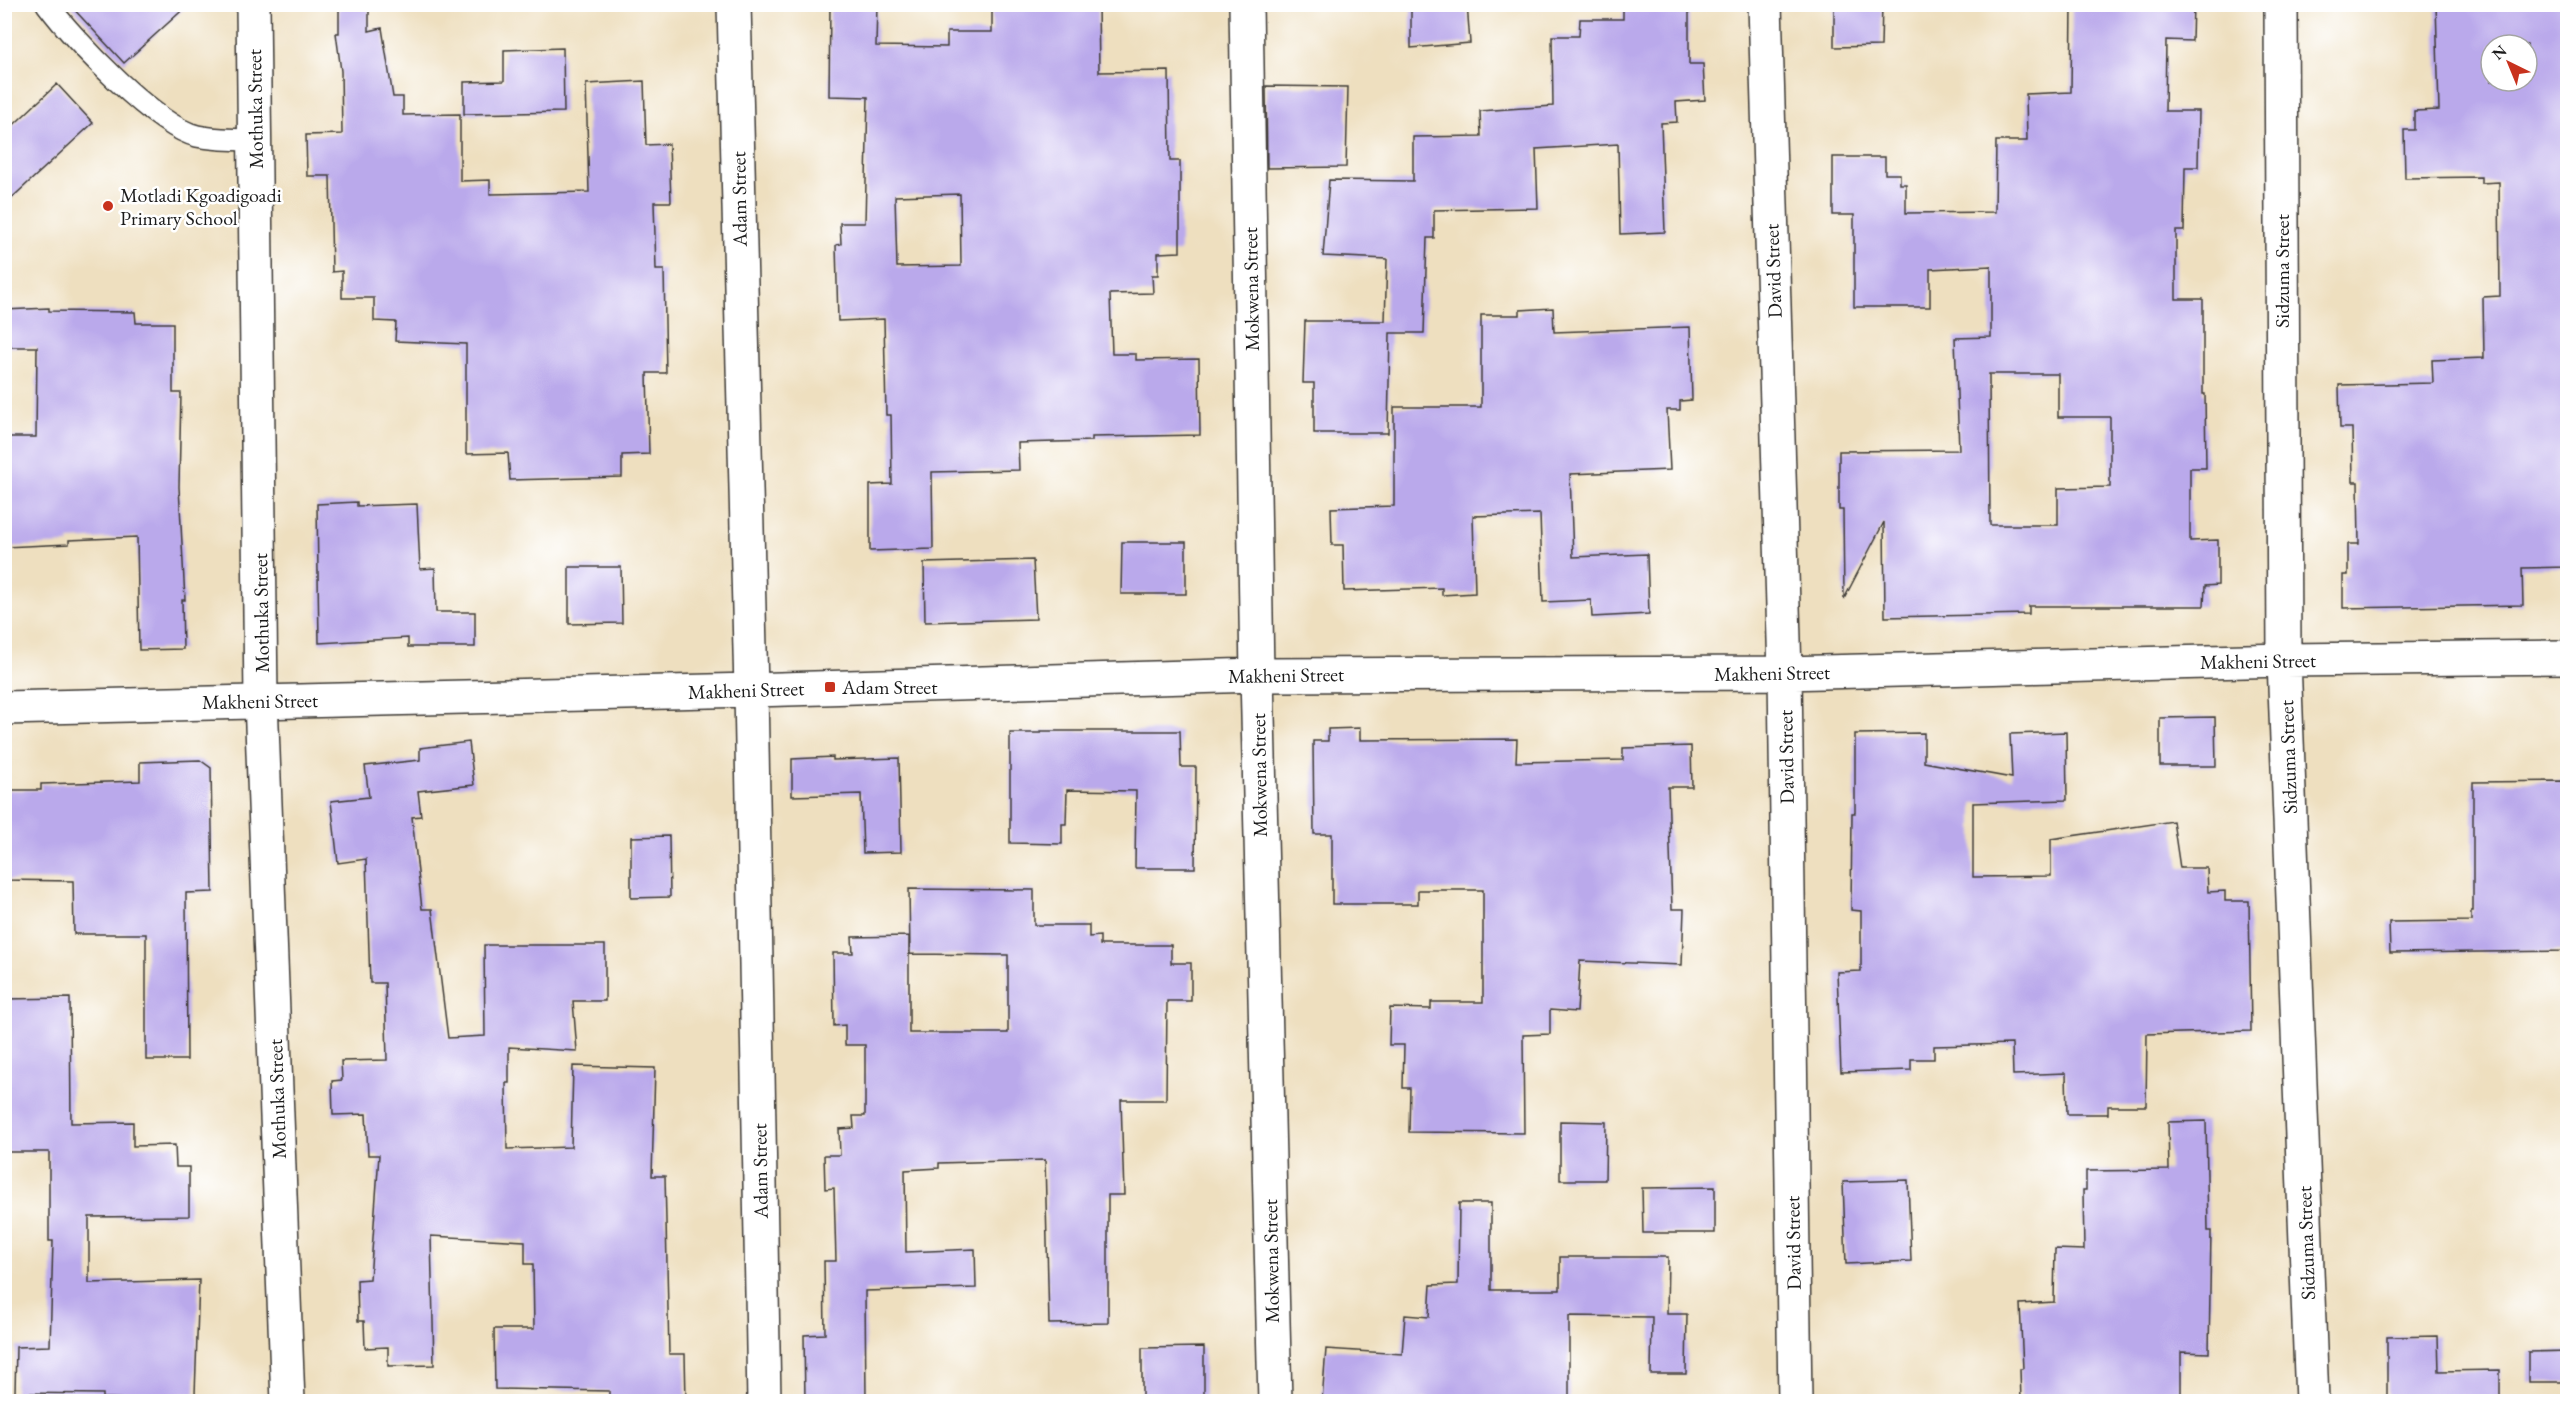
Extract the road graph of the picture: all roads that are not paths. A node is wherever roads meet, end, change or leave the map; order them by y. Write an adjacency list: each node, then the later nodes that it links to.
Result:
1 (47, 4): 7 (lane)
2 (253, 4): 7 (street, Mothuka Street)
3 (734, 4): 12 (street, Adam Street)
4 (1246, 4): 11 (street, Mokwena Street)
5 (1765, 4): 10 (street, David Street)
6 (2281, 4): 9 (street, Sidzuma Street)
7 (256, 141): 13 (street, Mothuka Street)
8 (2568, 657): 9 (street, Makheni Street)
9 (2284, 660): 10 (street, Makheni Street); 19 (street, Sidzuma Street)
10 (1785, 673): 11 (street, Makheni Street); 18 (street, David Street)
11 (1257, 675): 12 (street, Makheni Street); 17 (street, Mokwena Street)
12 (751, 690): 13 (street, Makheni Street); 16 (street, Adam Street)
13 (261, 700): 14 (street, Makheni Street); 15 (street, Mothuka Street)
14 (4, 708)
15 (288, 1401)
16 (764, 1401)
17 (1275, 1401)
18 (1795, 1401)
19 (2312, 1401)

